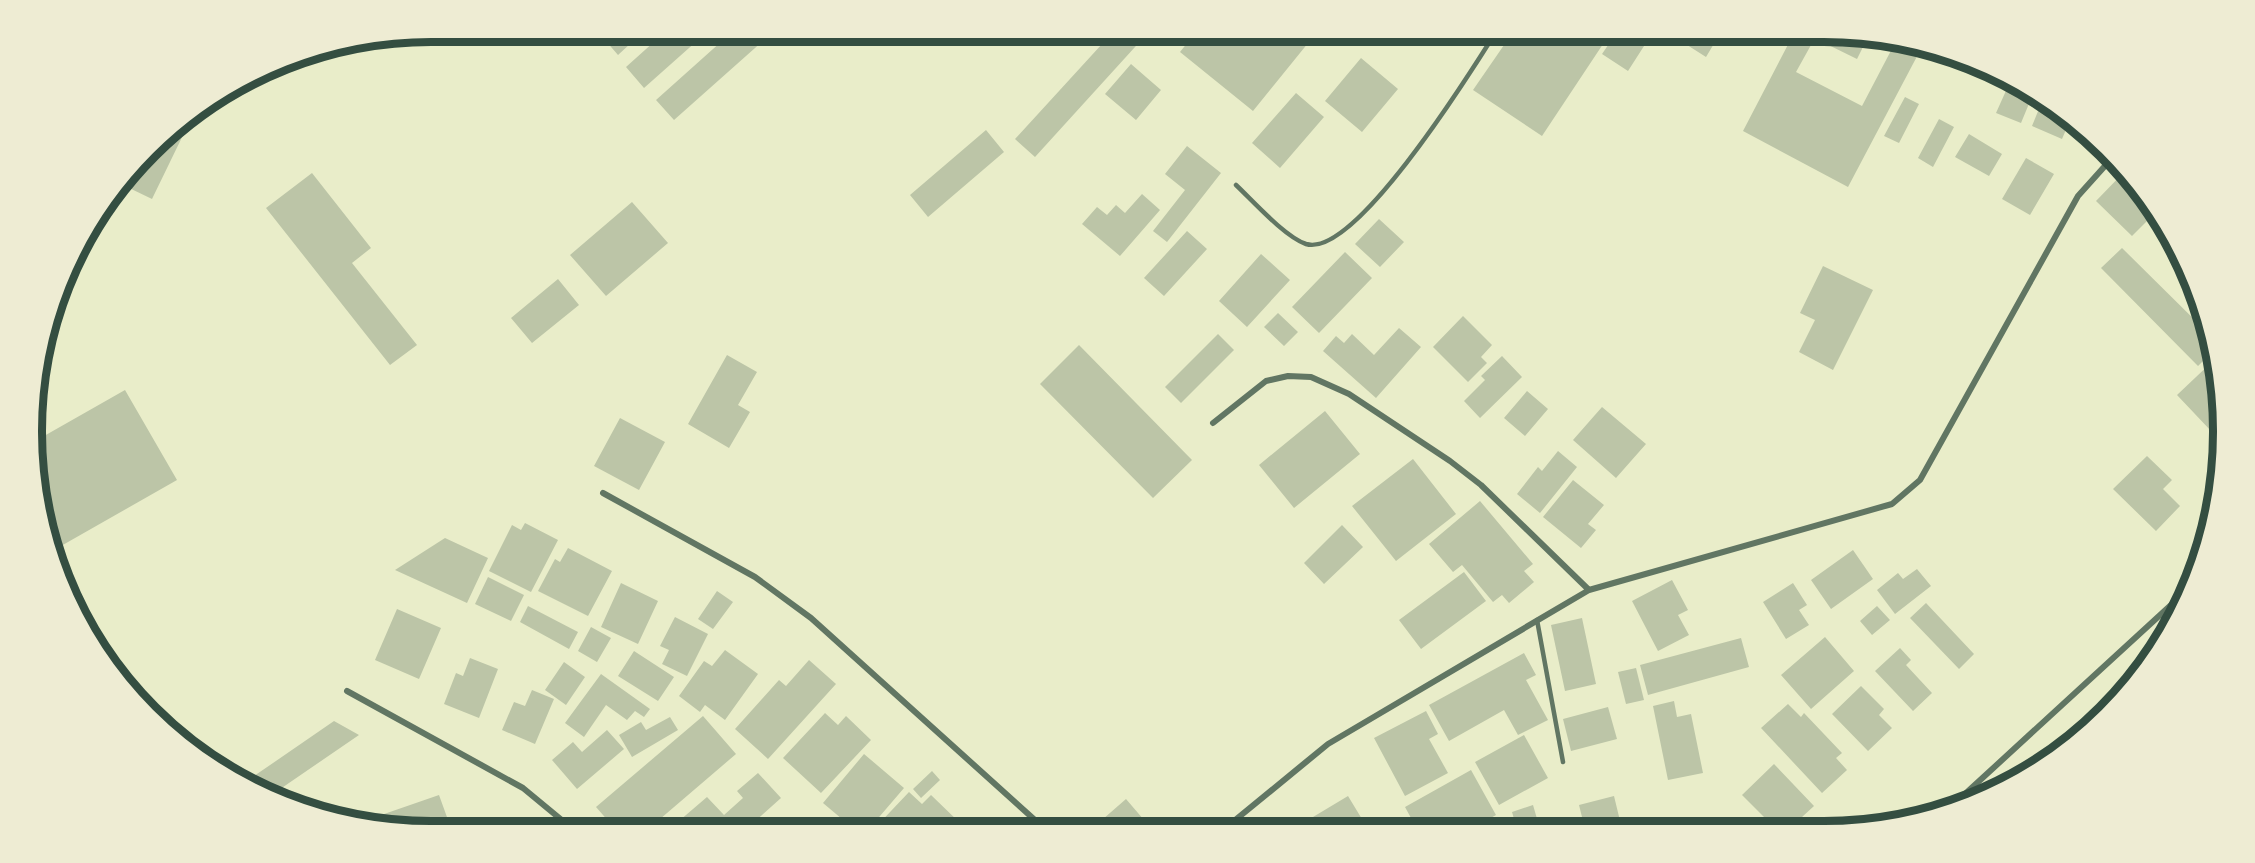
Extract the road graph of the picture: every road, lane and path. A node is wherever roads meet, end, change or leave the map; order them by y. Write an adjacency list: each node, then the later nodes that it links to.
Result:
1 (1490, 42): 3 (lane)
2 (2106, 164): 6 (street)
3 (1236, 185)
4 (1214, 423): 6 (street)
5 (603, 493): 15 (street)
6 (1589, 590): 10 (street)
7 (2172, 605): 8 (street)
8 (2163, 615): 9 (street); 13 (street)
9 (2165, 618)
10 (1537, 620): 12 (lane); 16 (street)
11 (347, 691): 14 (street)
12 (1563, 762)
13 (1965, 794)
14 (562, 821)
15 (1036, 821)
16 (1234, 821)

